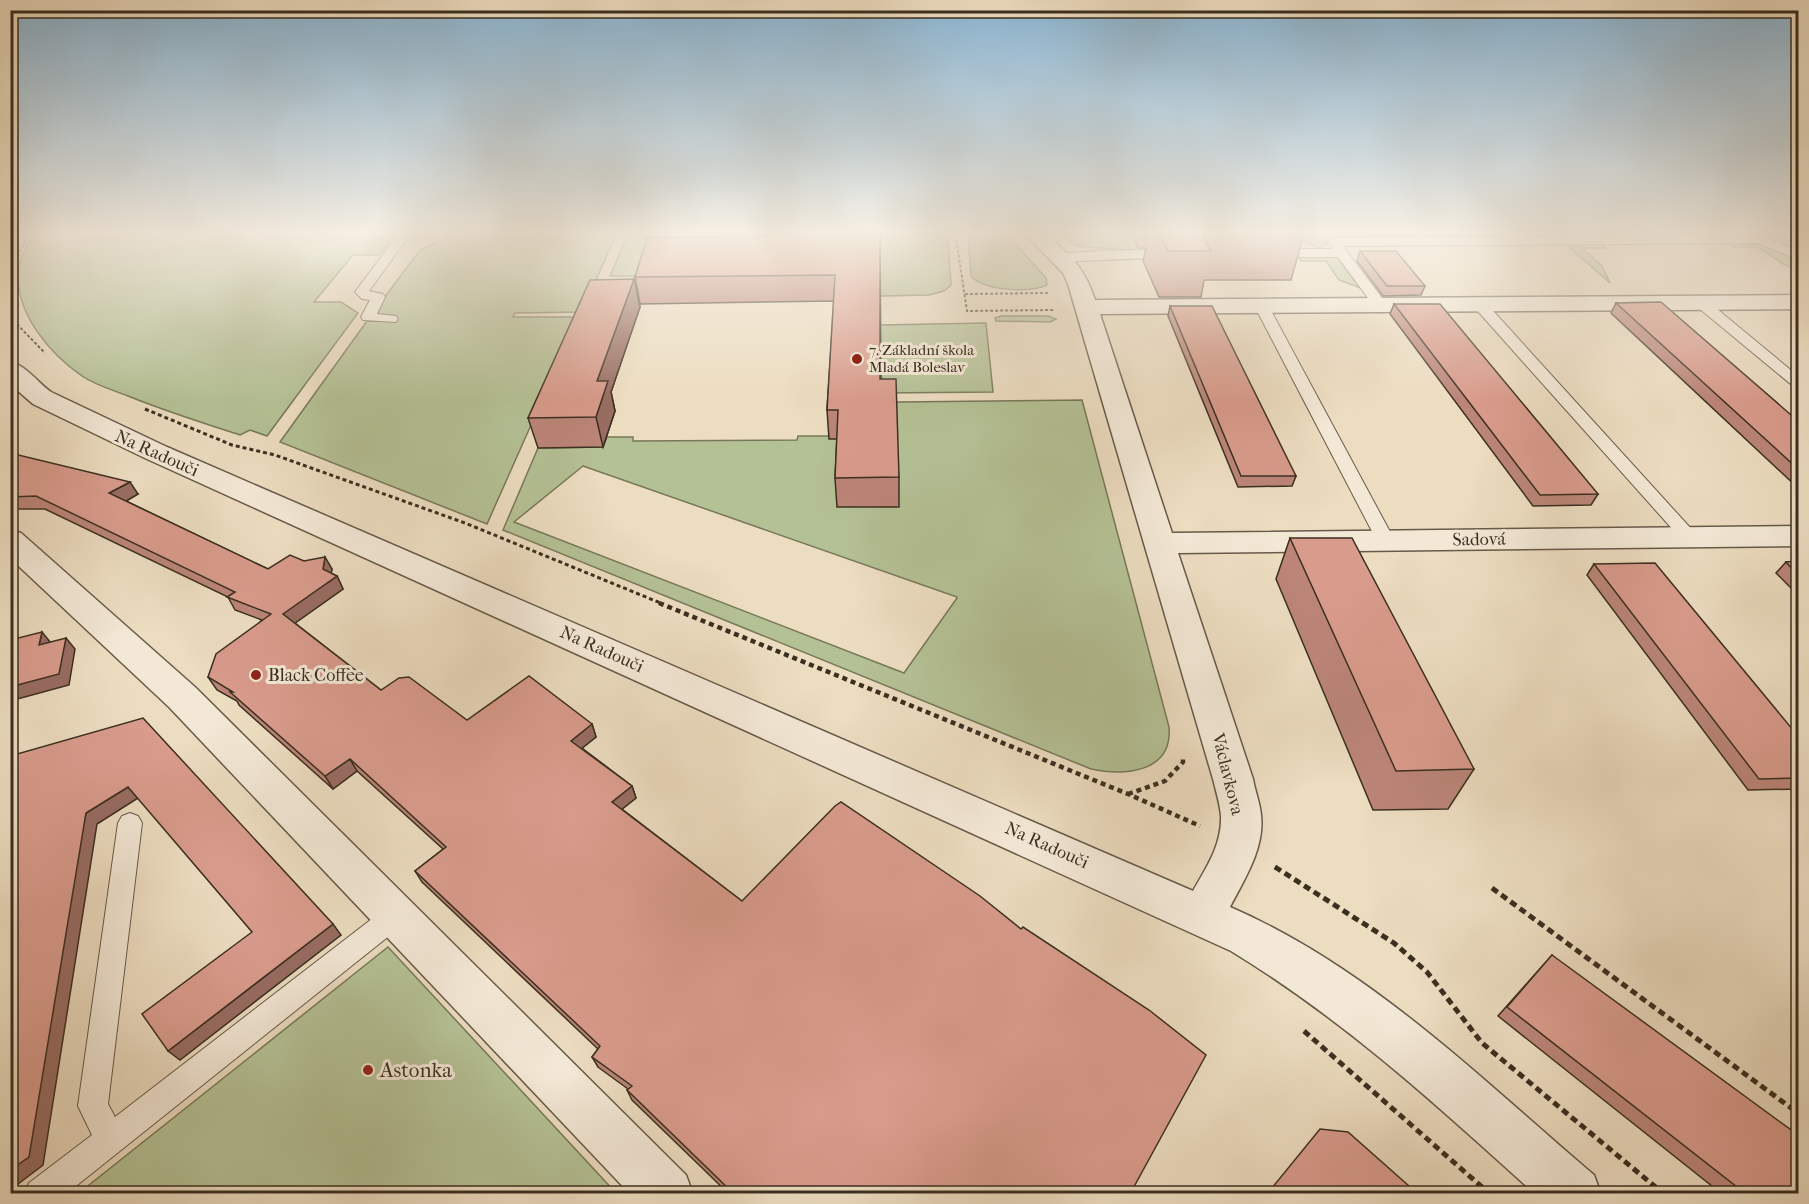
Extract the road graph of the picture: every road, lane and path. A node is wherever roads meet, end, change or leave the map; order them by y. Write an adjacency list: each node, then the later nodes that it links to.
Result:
1 (13, 288): 11 (path)
2 (366, 288): 15 (lane)
3 (963, 288): 6 (path)
4 (1072, 288): 9 (street, Václavkova)
5 (1368, 288): 12 (lane)
6 (964, 294): 9 (path); 9 (path)
7 (1700, 302): 8 (street); 10 (street); 18 (lane)
8 (1798, 302)
9 (1067, 303): 13 (street); 24 (street, Václavkova)
10 (1480, 305): 12 (street); 21 (lane)
11 (18, 306)
12 (1381, 306): 13 (street)
13 (1262, 307): 23 (lane)
14 (10, 317): 16 (path)
15 (391, 319)
16 (50, 358)
17 (10, 369): 28 (street, Na Radouči)
18 (1798, 383)
19 (135, 405): 26 (path)
20 (1798, 536): 21 (street, Sadová)
21 (1689, 537): 23 (street, Sadová)
22 (10, 540): 29 (street)
23 (1386, 541): 24 (street, Sadová)
24 (1160, 543): 26 (street, Václavkova)
25 (130, 822): 31 (lane)
26 (1238, 843): 28 (street, Václavkova); 35 (path)
27 (1492, 888): 30 (path)
28 (1203, 914): 34 (street)
29 (395, 916): 31 (lane); 33 (street)
30 (1798, 1113)
31 (110, 1139): 32 (lane)
32 (40, 1194)
33 (667, 1194)
34 (1575, 1194)
35 (1664, 1194)

